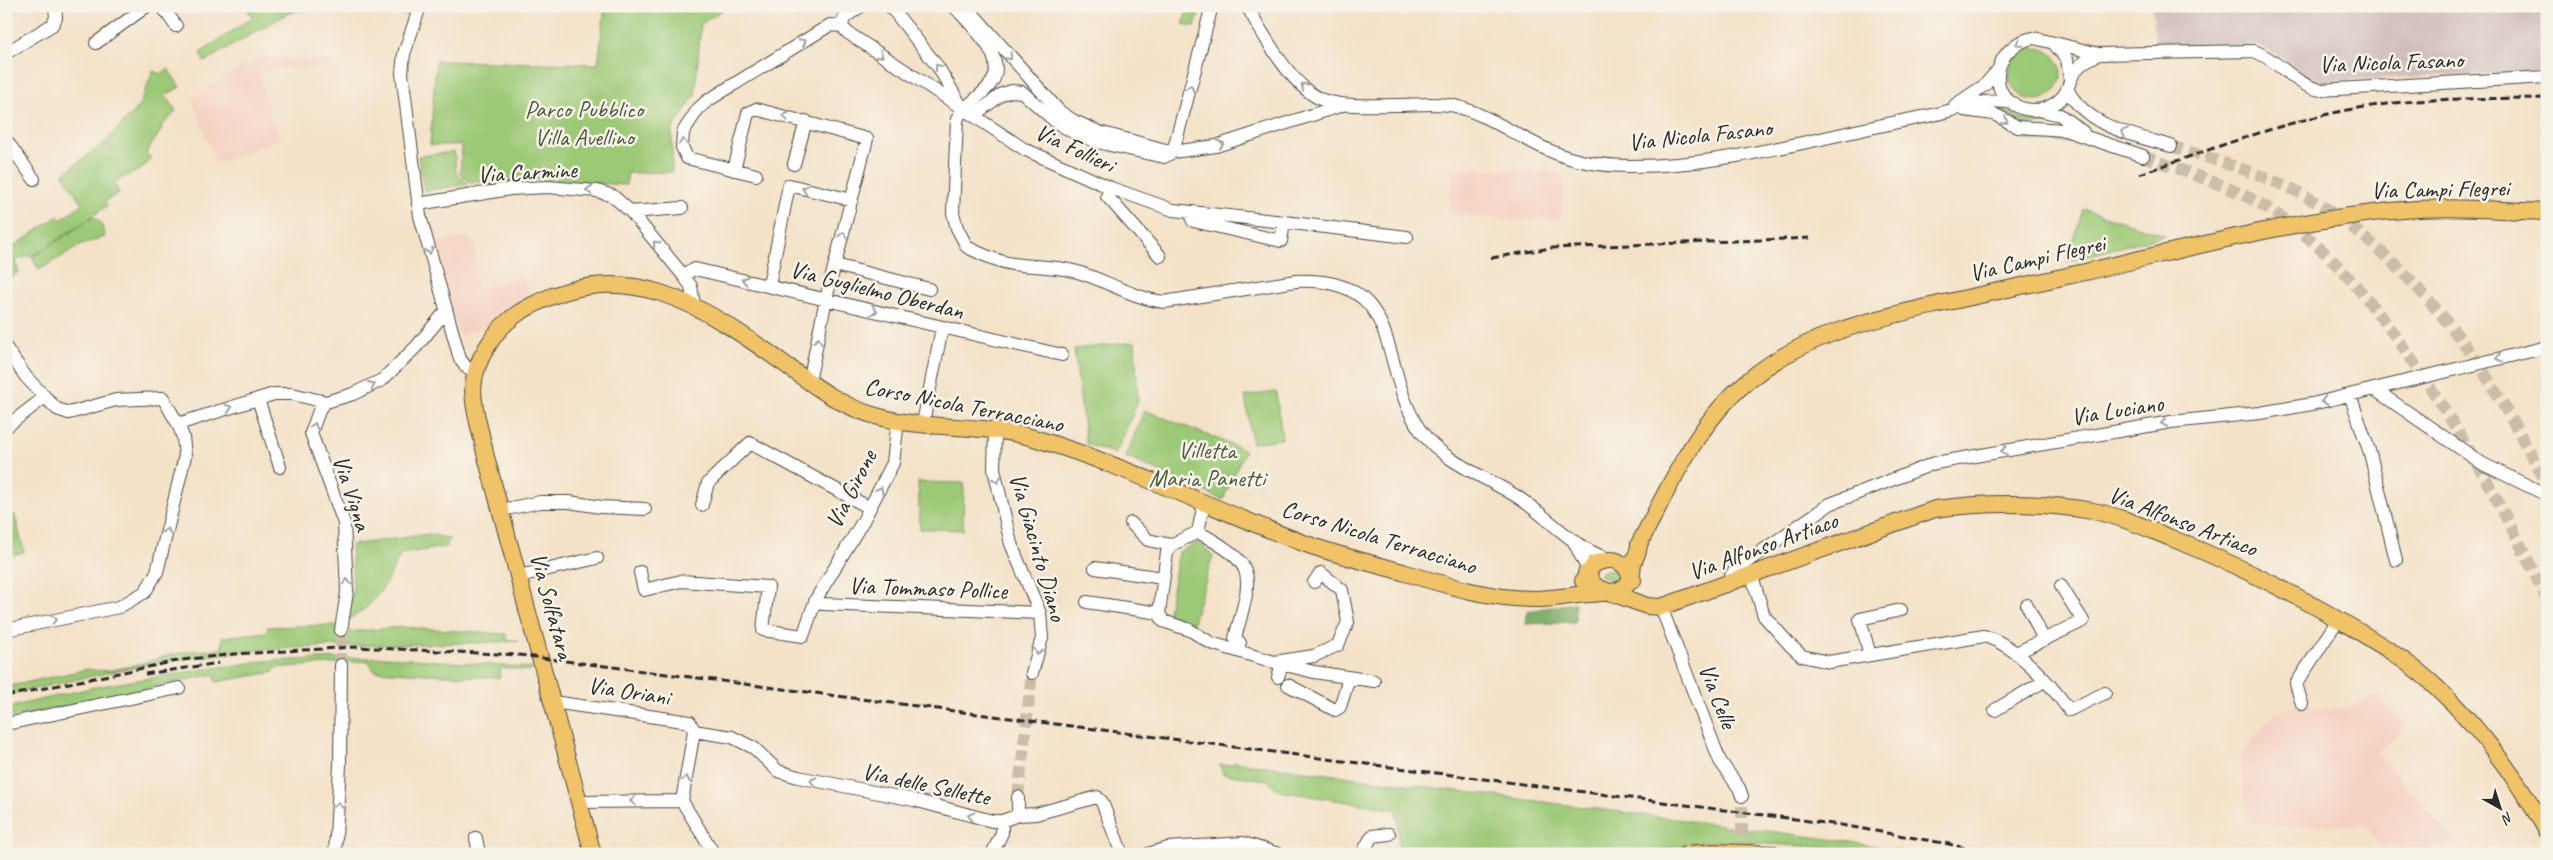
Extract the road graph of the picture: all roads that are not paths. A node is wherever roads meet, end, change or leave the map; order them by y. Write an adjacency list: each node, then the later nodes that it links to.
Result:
1 (55, 6): 14 (street)
2 (147, 6): 12 (street)
3 (162, 6): 10 (street)
4 (420, 6): 37 (street)
5 (861, 6): 11 (street)
6 (890, 6): 21 (street, one-way to 6)
7 (1212, 6): 29 (street, one-way to 7)
8 (1246, 6): 20 (street, one-way to 8)
9 (961, 9): 21 (street); 29 (street, one-way to 29)
10 (176, 26)
11 (841, 26): 21 (street, Via Follieri, one-way to 21); 32 (street, one-way to 11)
12 (96, 43)
13 (2053, 44): 15 (street, Via Nicola Fasano); 16 (street, one-way to 16); 18 (street)
14 (6, 53)
15 (2099, 54): 17 (street, Via Nicola Fasano); 18 (street)
16 (1998, 70): 19 (street); 24 (street)
17 (2547, 77)
18 (2068, 84): 23 (street); 28 (street, one-way to 18)
19 (2013, 103): 22 (street, Via Nicola Fasano); 23 (street)
20 (1348, 104): 24 (street, Via Nicola Fasano); 29 (street, one-way to 20)
21 (972, 107): 29 (street); 35 (street, Via Follieri); 81 (street)
22 (1958, 109): 24 (street, Via Nicola Fasano); 26 (street, one-way to 26)
23 (2039, 110): 26 (street)
24 (1944, 112)
25 (806, 121): 31 (street); 32 (street, one-way to 32); 36 (street)
26 (2091, 138): 30 (street)
27 (6, 140): 34 (street)
28 (2171, 146)
29 (1173, 152)
30 (2143, 156)
31 (794, 164)
32 (734, 170): 33 (street)
33 (756, 175)
34 (34, 179)
35 (1110, 188): 40 (street, Via Follieri); 48 (street)
36 (852, 200): 49 (street, one-way to 36); 51 (street, one-way to 51)
37 (418, 204): 39 (street, Via Carmine, one-way to 37); 55 (street, one-way to 55)
38 (682, 208): 39 (street)
39 (631, 212): 50 (street, one-way to 39)
40 (1189, 212): 42 (street, Via Follieri); 45 (street)
41 (2547, 212): 82 (main road, Via Campi Flegrei)
42 (1229, 216): 43 (street, Via Follieri); 45 (street)
43 (1247, 218): 44 (street, Via Follieri); 46 (street)
44 (1284, 222): 46 (street); 47 (street, Via Follieri)
45 (1227, 230): 46 (street)
46 (1246, 232)
47 (1407, 237)
48 (1160, 256)
49 (835, 265): 52 (street); 53 (street)
50 (683, 274): 51 (street, Via Guglielmo Oberdan, one-way to 50); 54 (street)
51 (770, 286): 53 (street, Via Guglielmo Oberdan)
52 (928, 289)
53 (826, 299): 56 (street, Via Guglielmo Oberdan, one-way to 56); 61 (street, one-way to 53)
54 (694, 305): 60 (main road, Corso Nicola Terracciano); 61 (main road, Corso Nicola Terracciano)
55 (446, 311): 60 (street); 66 (street, one-way to 55)
56 (942, 328): 59 (street, Via Guglielmo Oberdan); 68 (street)
57 (2547, 347): 62 (street, Via Luciano, one-way to 62)
58 (6, 348): 64 (street)
59 (1062, 355)
60 (474, 371): 77 (main road, Via Solfatara)
61 (809, 382): 67 (main road, Corso Nicola Terracciano)
62 (2374, 389): 63 (street, Via Luciano); 73 (street)
63 (2350, 395): 86 (street); 95 (street, Via Luciano, one-way to 95)
64 (45, 397): 69 (street); 70 (street)
65 (258, 399): 66 (street); 69 (street, one-way to 65); 72 (street)
66 (326, 402): 108 (street, Via Vigna, one-way to 66)
67 (898, 420): 68 (main road, Corso Nicola Terracciano); 76 (street, Via Girone, one-way to 67)
68 (924, 423): 71 (main road, Corso Nicola Terracciano)
69 (178, 424): 107 (street, one-way to 69)
70 (6, 427)
71 (995, 432): 74 (main road, Corso Nicola Terracciano); 105 (street, Via Giacinto Diano, one-way to 105)
72 (280, 467)
73 (2547, 495)
74 (1204, 503): 80 (street); 98 (main road, Corso Nicola Terracciano)
75 (702, 505): 76 (street)
76 (870, 508): 99 (street, Via Girone)
77 (501, 510): 78 (street); 90 (main road, Via Solfatara)
78 (645, 510)
79 (1131, 523): 83 (street)
80 (1198, 528): 83 (street); 110 (street)
81 (1574, 542): 85 (street); 89 (street)
82 (1638, 544): 85 (main road); 93 (main road, Via Campi Flegrei)
83 (1171, 545): 92 (street)
84 (597, 558): 90 (street)
85 (1609, 560): 89 (main road); 93 (main road)
86 (2396, 560)
87 (1095, 568): 92 (street)
88 (640, 572): 99 (street, Via Girone)
89 (1586, 572): 97 (main road); 98 (main road)
90 (519, 576): 122 (main road, Via Solfatara)
91 (1752, 576): 95 (main road, Via Alfonso Artiaco); 106 (main road, Via Alfonso Artiaco); 112 (street)
92 (1163, 578): 104 (street)
93 (1631, 578): 97 (main road); 102 (main road)
94 (1314, 582): 114 (street)
95 (1727, 586): 102 (main road, Via Alfonso Artiaco)
96 (2061, 586): 109 (street)
97 (1608, 592): 98 (main road, Corso Nicola Terracciano); 102 (main road)
98 (1555, 598)
99 (816, 599): 105 (street, Via Tommaso Pollice)
100 (1087, 602): 104 (street)
101 (2026, 605): 109 (street)
102 (1658, 606): 127 (street, Via Celle)
103 (1901, 610): 112 (street)
104 (1159, 613): 114 (street)
105 (1040, 614): 115 (street, Via Giacinto Diano, one-way to 115)
106 (2338, 620): 123 (street); 133 (main road, Via Alfonso Artiaco)
107 (6, 630)
108 (341, 630)
109 (2044, 640): 111 (street)
110 (1240, 643)
111 (2016, 653): 112 (street); 118 (street)
112 (1870, 655)
113 (341, 665): 136 (street, one-way to 113)
114 (1278, 668): 116 (street)
115 (1032, 673)
116 (1349, 678): 117 (street); 119 (street)
117 (1374, 681)
118 (2044, 681): 121 (street); 124 (street)
119 (1288, 685)
120 (179, 688): 125 (street)
121 (2105, 693)
122 (553, 702): 126 (street, Via Oriani); 130 (main road, Via Solfatara)
123 (2302, 704)
124 (1995, 710)
125 (6, 724)
126 (694, 731): 129 (street, one-way to 126); 132 (street, Via delle Sellette, one-way to 126)
127 (1742, 796)
128 (1018, 797): 131 (street)
129 (682, 801): 130 (street, one-way to 130); 139 (street)
130 (579, 802): 138 (main road, Via Solfatara)
131 (1018, 815): 132 (street, Via delle Sellette); 141 (street, Via delle Sellette)
132 (1002, 821): 140 (street)
133 (2547, 831)
134 (1389, 834): 144 (street)
135 (476, 838): 137 (street)
136 (335, 854)
137 (479, 854)
138 (593, 854)
139 (714, 854)
140 (992, 854)
141 (1122, 854)
142 (1148, 854): 143 (street)
143 (1279, 854)
144 (1362, 854)
145 (1687, 854): 146 (main road, bridge)
146 (1777, 854)

